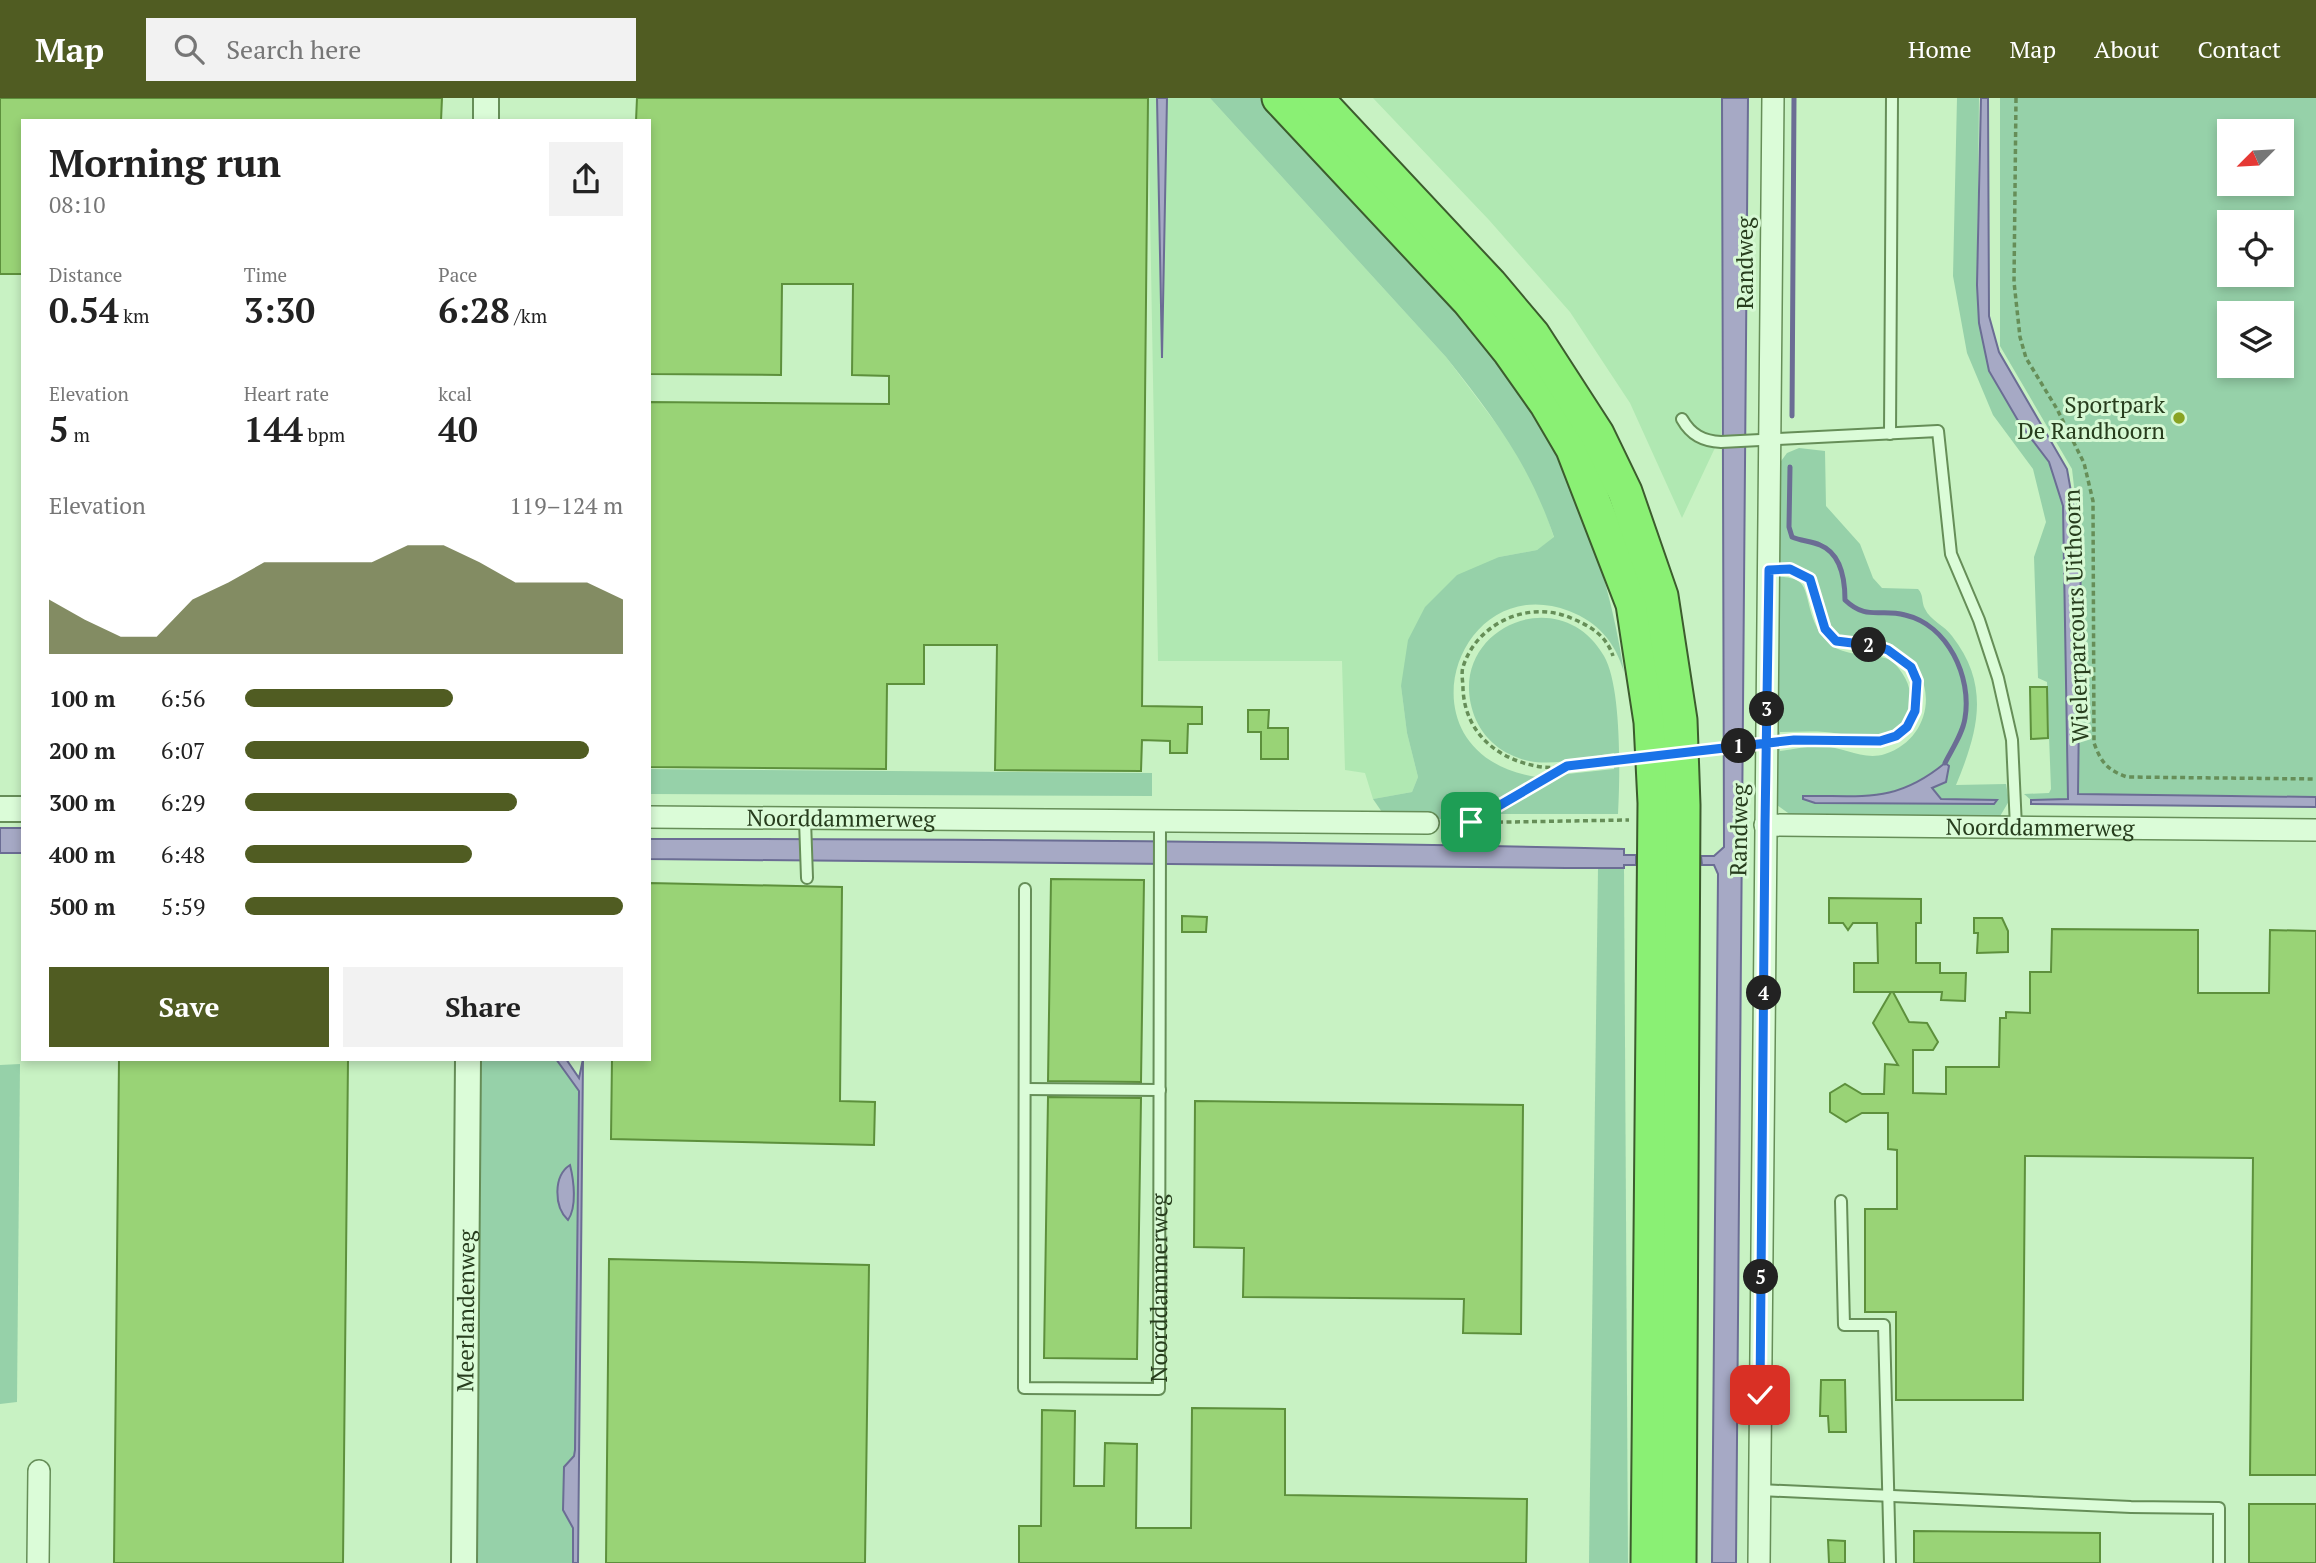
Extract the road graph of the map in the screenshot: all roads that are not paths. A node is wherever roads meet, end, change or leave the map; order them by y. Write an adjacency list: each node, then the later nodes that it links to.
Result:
1 (486, 98): 6 (street)
2 (1279, 98): 30 (highway)
3 (1316, 98): 31 (highway)
4 (1773, 98): 9 (street, Randweg)
5 (1892, 98): 8 (lane)
6 (485, 119)
7 (1682, 419): 9 (lane)
8 (1890, 434): 9 (lane); 17 (lane)
9 (1770, 442): 16 (street, Randweg)
10 (0, 809): 11 (street)
11 (21, 809)
12 (651, 817): 14 (street, Noorddammerweg)
13 (1428, 823): 15 (street, Noorddammerweg)
14 (806, 824): 15 (street, Noorddammerweg); 19 (lane)
15 (1160, 825): 23 (lane, Noorddammerweg)
16 (1765, 825): 17 (street, Noorddammerweg); 26 (street, Randweg)
17 (2016, 827): 18 (street, Noorddammerweg)
18 (2316, 830)
19 (807, 875)
20 (1025, 889): 22 (lane, Noorddammerweg)
21 (468, 1061): 29 (street, Meerlandenweg)
22 (1024, 1089): 23 (lane); 23 (lane, Noorddammerweg)
23 (1160, 1090)
24 (1841, 1201): 27 (lane)
25 (39, 1471): 28 (street)
26 (1760, 1490): 27 (lane); 32 (street, Randweg)
27 (1888, 1496): 33 (lane); 34 (lane)
28 (38, 1563)
29 (464, 1563)
30 (1648, 1563)
31 (1679, 1563)
32 (1759, 1563)
33 (1890, 1563)
34 (2218, 1563)

